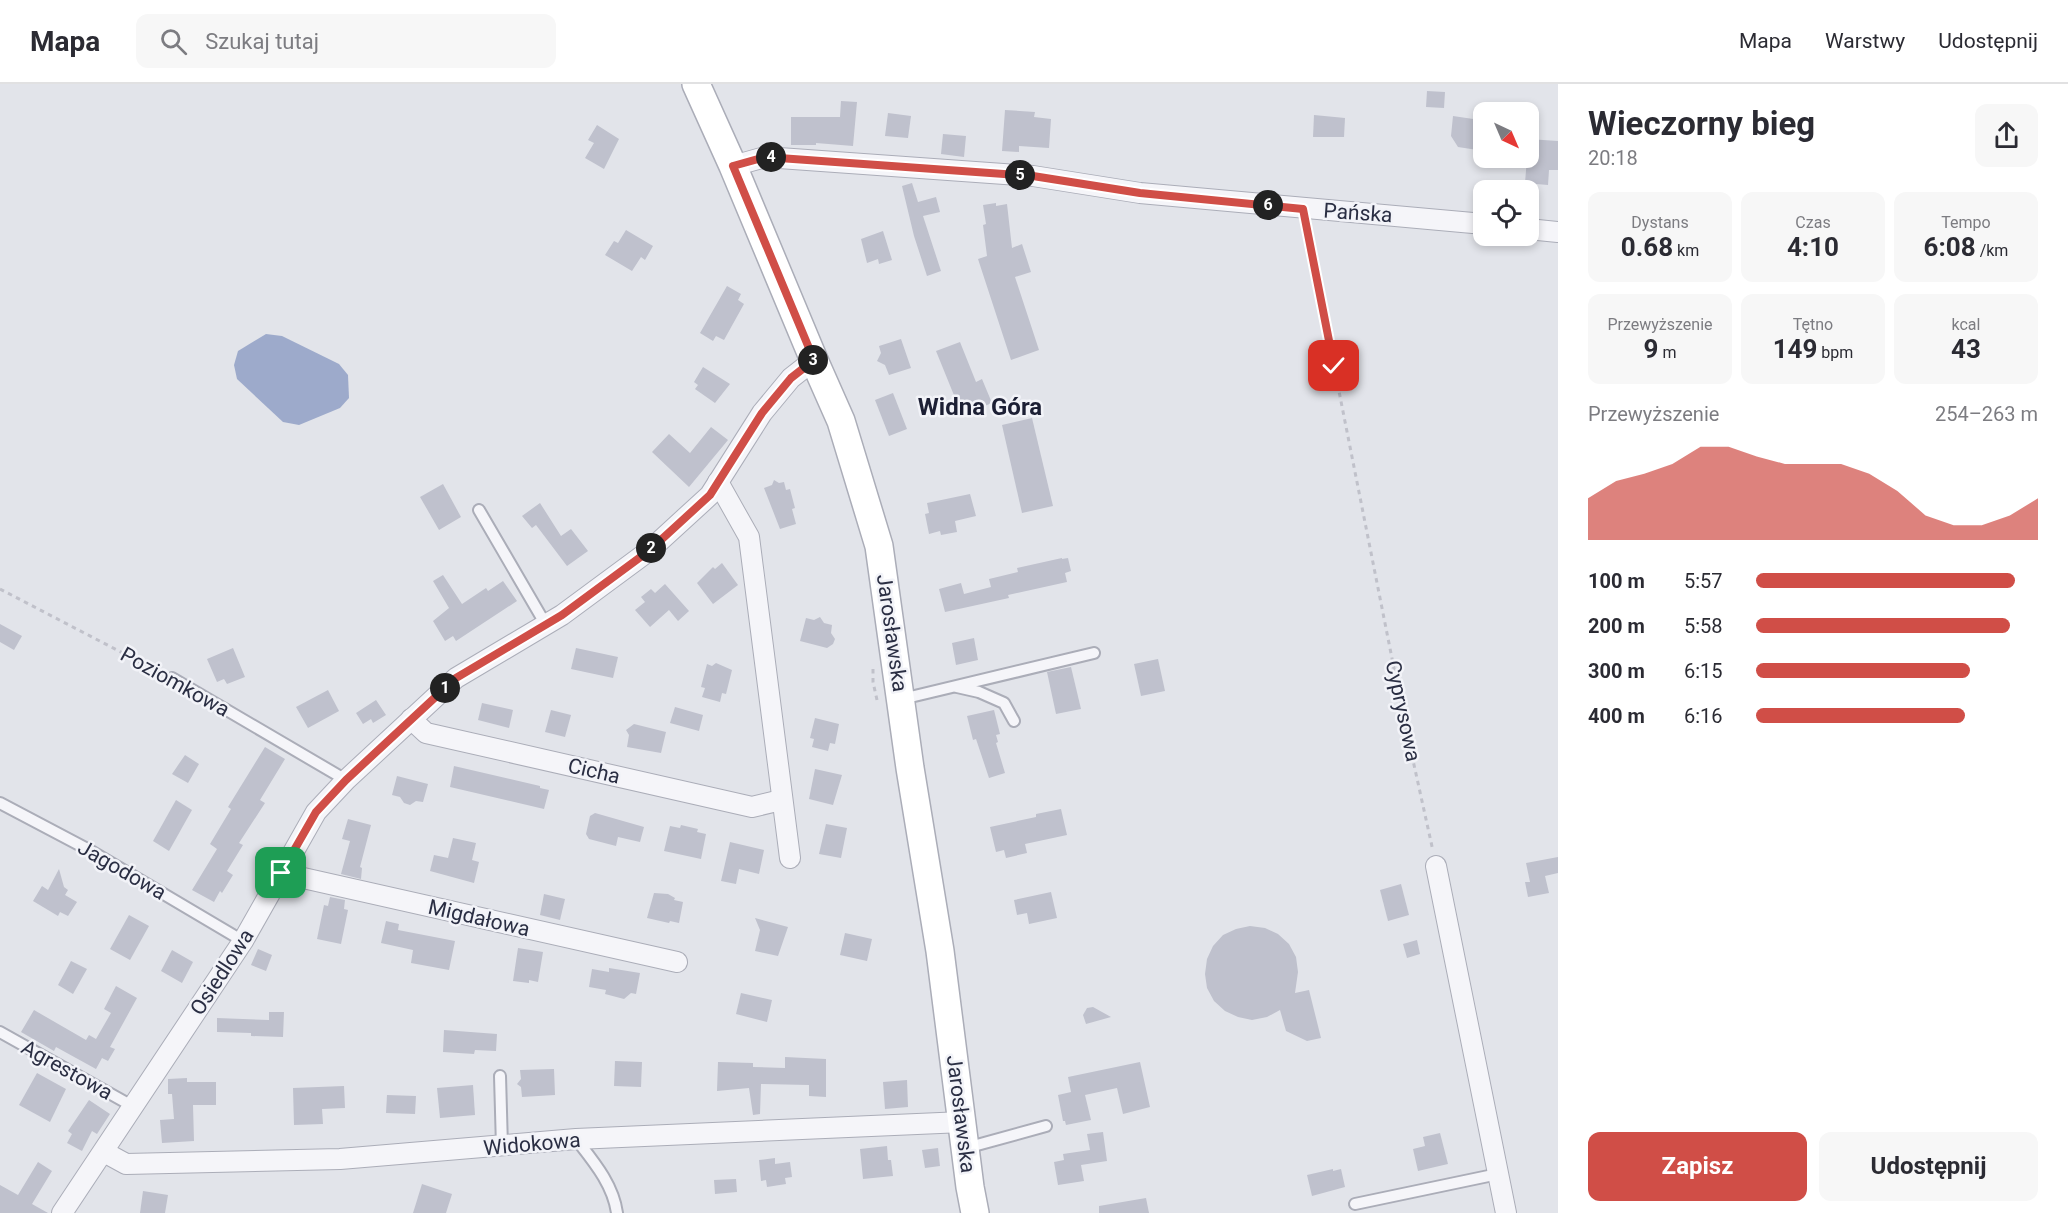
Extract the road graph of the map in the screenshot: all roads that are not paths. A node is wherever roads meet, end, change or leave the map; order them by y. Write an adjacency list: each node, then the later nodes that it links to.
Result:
1 (696, 84): 2 (main road, Jarosławska)
2 (733, 166): 3 (street, Pańska); 6 (main road, Jarosławska)
3 (1473, 223)
4 (1539, 230): 5 (street)
5 (1558, 232)
6 (814, 360): 7 (street, Osiedlowa); 13 (main road, Jarosławska)
7 (718, 482): 9 (street, Osiedlowa); 17 (street)
8 (479, 510): 9 (lane)
9 (546, 625): 14 (street, Osiedlowa)
10 (1094, 653): 12 (lane)
11 (172, 678): 16 (lane, Poziomkowa)
12 (954, 687): 13 (lane); 15 (lane)
13 (902, 699): 28 (main road, Jarosławska)
14 (411, 719): 16 (street, Osiedlowa); 17 (street, Cicha)
15 (1014, 721)
16 (346, 780): 21 (street, Osiedlowa)
17 (781, 800): 19 (street)
18 (0, 803): 22 (lane, Jagodowa)
19 (790, 858)
20 (1436, 866): 32 (street)
21 (281, 873): 22 (street, Osiedlowa); 23 (street, Migdałowa)
22 (243, 941): 26 (street, Osiedlowa)
23 (677, 962)
24 (0, 1032): 26 (lane, Agrestowa)
25 (500, 1076): 30 (lane)
26 (134, 1107): 31 (street, Osiedlowa)
27 (1046, 1126): 28 (lane)
28 (964, 1135): 29 (street, Widokowa); 36 (main road, Jarosławska)
29 (576, 1139): 30 (street, Widokowa); 35 (lane)
30 (502, 1146): 31 (street, Widokowa)
31 (104, 1152): 34 (street, Osiedlowa)
32 (1498, 1174): 33 (lane); 37 (street)
33 (1355, 1203)
34 (62, 1213)
35 (617, 1213)
36 (975, 1213)
37 (1506, 1213)

